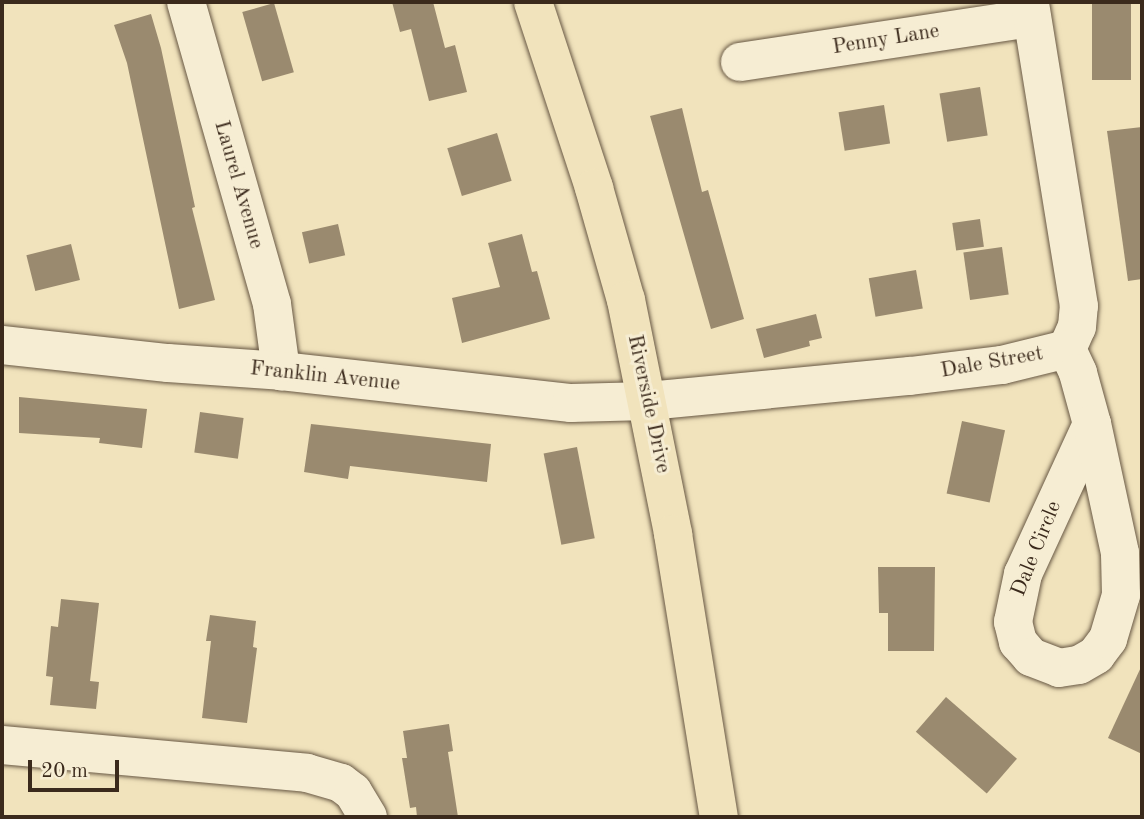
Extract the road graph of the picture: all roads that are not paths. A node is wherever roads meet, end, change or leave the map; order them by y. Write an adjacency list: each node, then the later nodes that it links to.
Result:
1 (186, 2): 7 (street, Laurel Avenue)
2 (533, 2): 8 (main road, Riverside Drive)
3 (1031, 10): 4 (street, Penny Lane); 6 (street, Dale Street)
4 (740, 62)
5 (2, 345): 7 (street, Franklin Avenue)
6 (1067, 349): 8 (street, Dale Street); 9 (street, Dale Circle)
7 (281, 371): 8 (street, Franklin Avenue)
8 (648, 401): 12 (main road, Riverside Drive)
9 (1092, 424): 9 (street, Dale Circle)
10 (2, 745): 11 (street)
11 (368, 817)
12 (719, 817)

